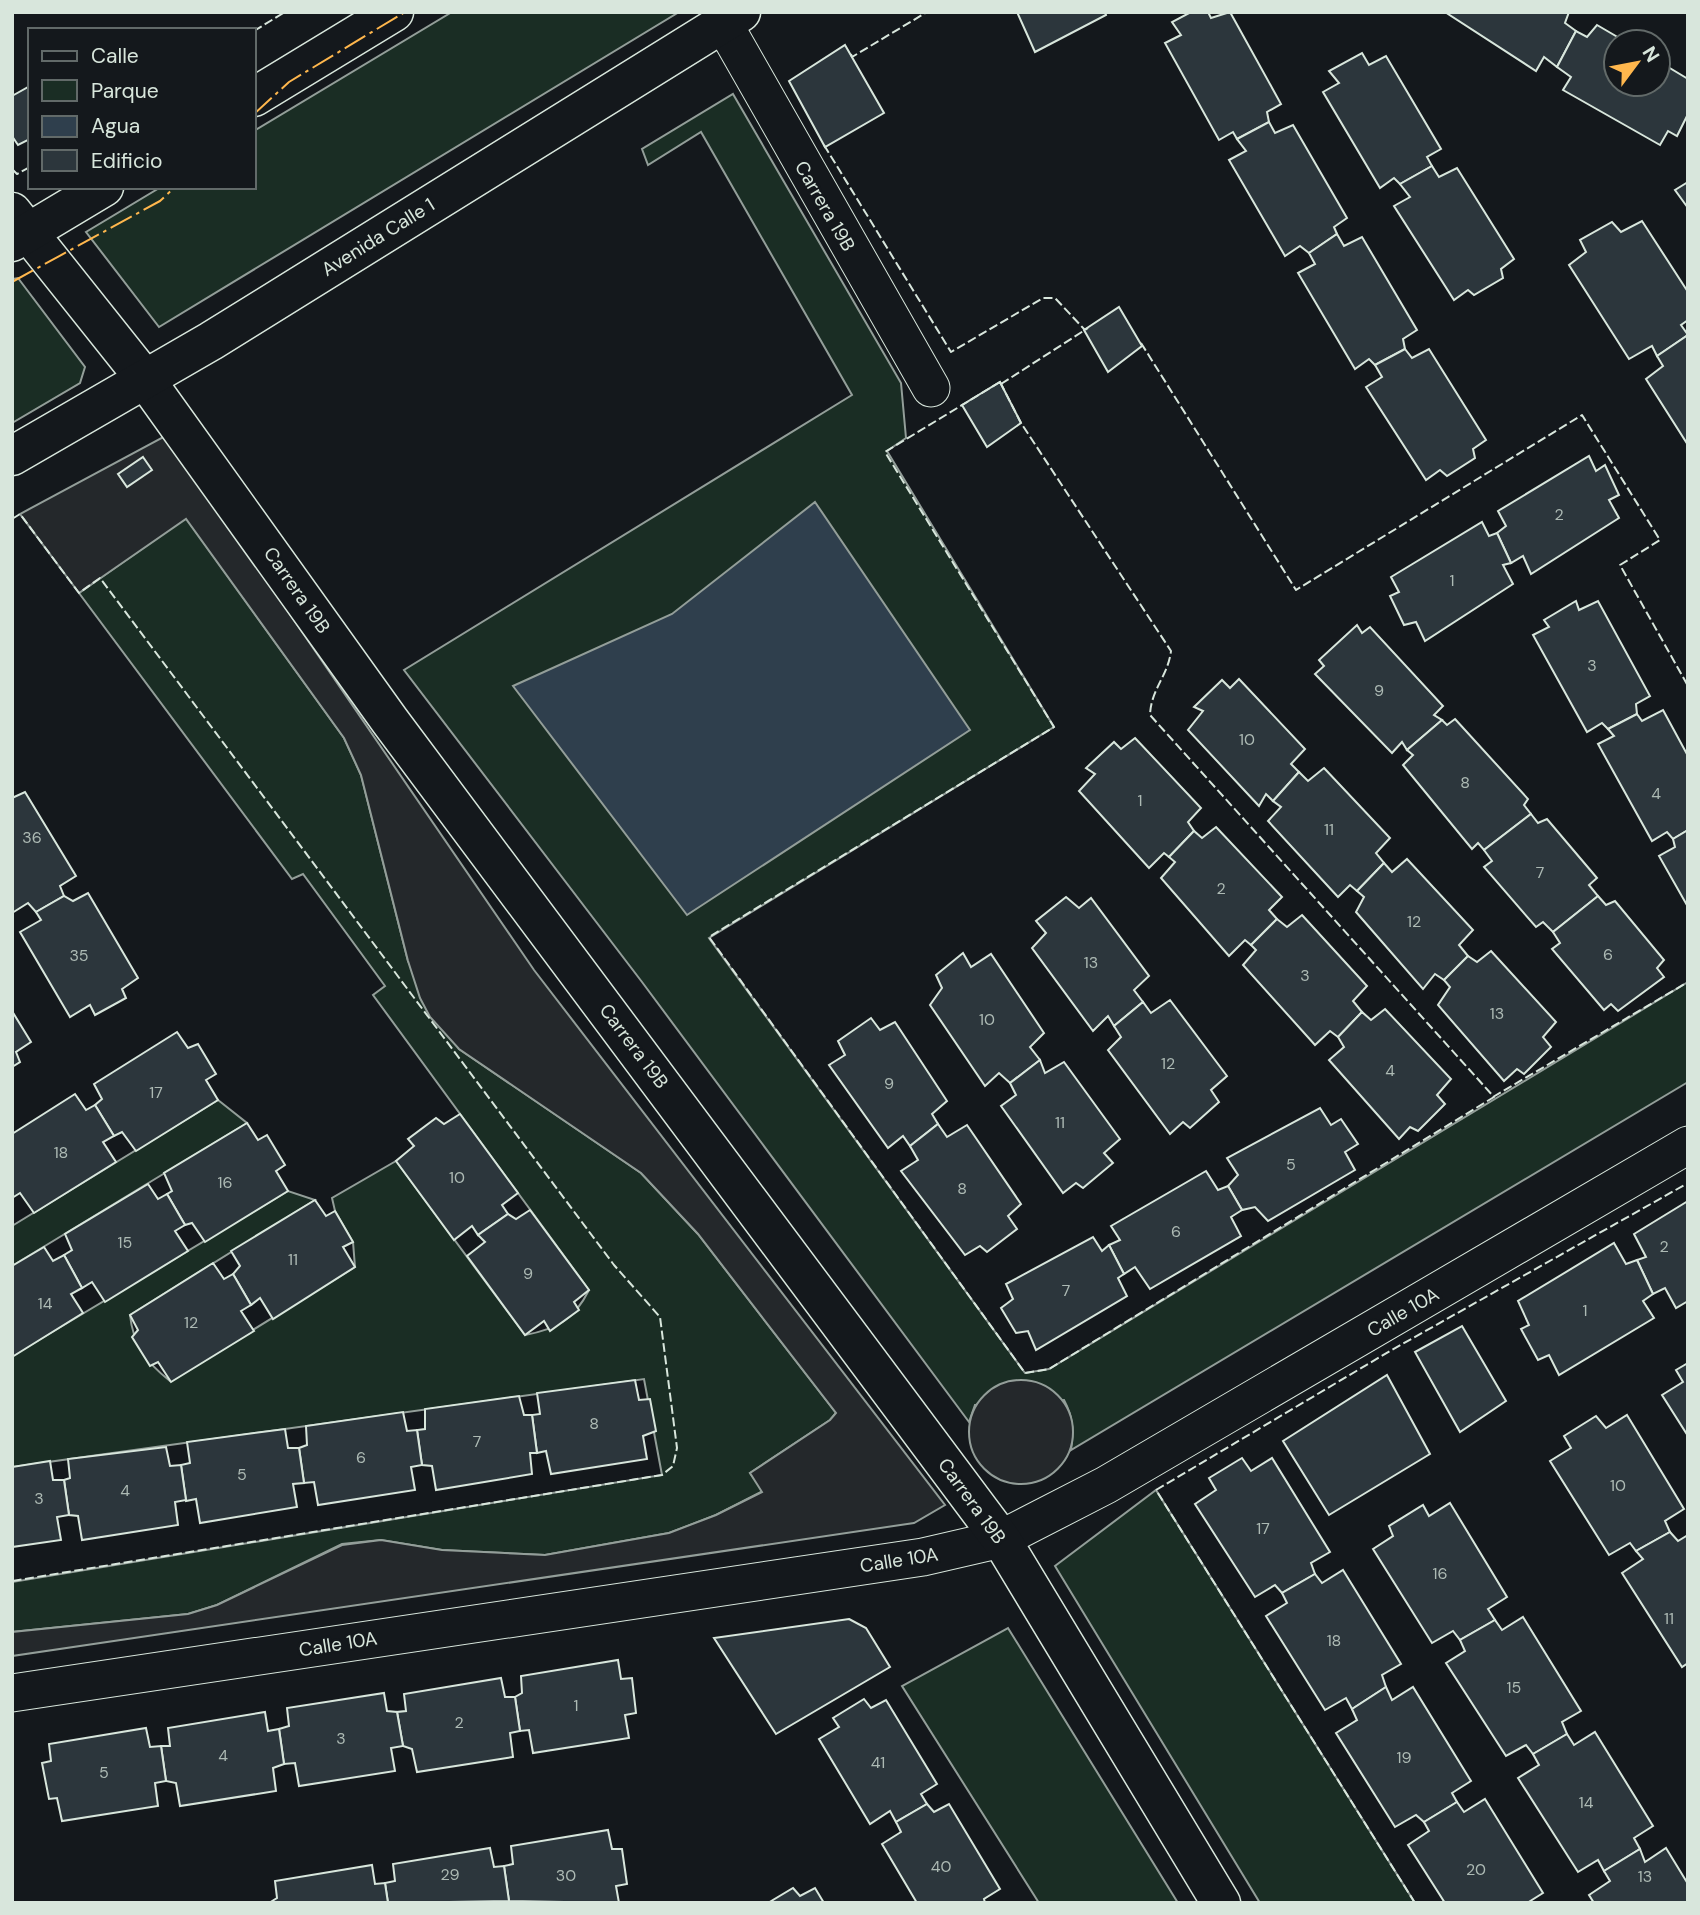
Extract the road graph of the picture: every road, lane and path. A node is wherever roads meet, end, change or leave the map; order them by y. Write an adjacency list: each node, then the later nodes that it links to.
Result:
1 (394, 12): 3 (street)
2 (732, 18): 6 (street, Avenida Calle 1); 7 (street, Carrera 19B)
3 (256, 96)
4 (100, 189): 5 (street)
5 (18, 229): 6 (street, Carrera 19B)
6 (145, 379): 8 (street, Avenida Calle 1); 10 (street, Carrera 19B)
7 (931, 388)
8 (12, 456)
9 (1688, 1145): 10 (street, Calle 10A)
10 (1001, 1539): 11 (street, Calle 10A); 12 (street, Carrera 19B)
11 (12, 1693)
12 (1221, 1903)

